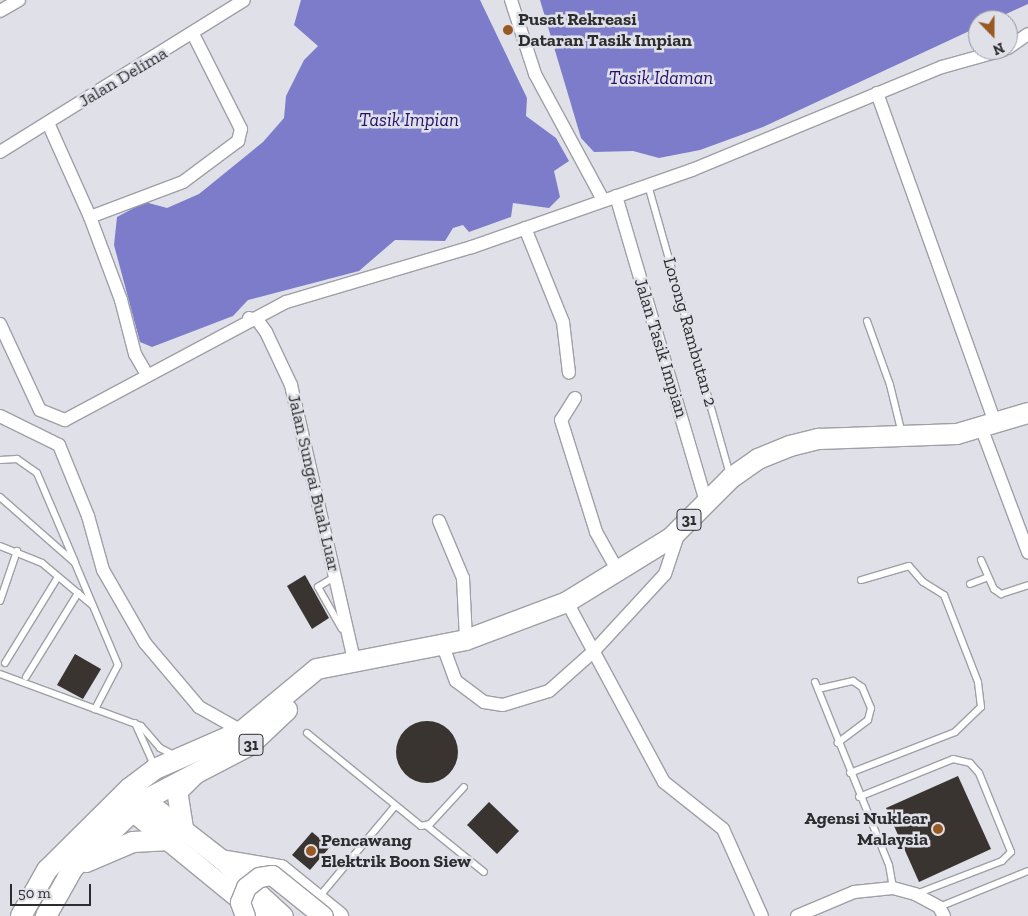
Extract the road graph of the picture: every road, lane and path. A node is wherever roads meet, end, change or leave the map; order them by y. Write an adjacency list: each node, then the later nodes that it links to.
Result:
1 (19, 0): 4 (street)
2 (244, 0): 5 (street, Jalan Delima)
3 (510, 0): 11 (street, Jalan Tasik Impian)
4 (0, 12)
5 (194, 34): 8 (street, Jalan Delima); 12 (street)
6 (974, 60): 7 (street)
7 (877, 93): 10 (street); 22 (street)
8 (48, 123): 9 (street, Jalan Delima); 12 (street)
9 (0, 152)
10 (648, 185): 11 (street); 25 (lane, Lorong Rambutan 2)
11 (609, 198): 13 (street); 27 (street, Jalan Tasik Impian)
12 (90, 218): 18 (street)
13 (525, 228): 14 (street); 17 (street)
14 (249, 318): 18 (street); 36 (street, Jalan Sungai Buah Luar)
15 (867, 322): 23 (lane)
16 (0, 324): 18 (street)
17 (569, 374)
18 (147, 375)
19 (575, 398): 35 (street)
20 (1028, 413): 22 (main road, 31)
21 (0, 416): 57 (street)
22 (988, 425): 23 (main road, 31); 32 (street)
23 (902, 437): 25 (main road, 31)
24 (0, 460): 34 (lane)
25 (731, 478): 27 (main road, 31)
26 (0, 497): 34 (lane)
27 (706, 501): 29 (main road, 31)
28 (439, 521): 46 (street)
29 (679, 531): 35 (main road, 31); 48 (street)
30 (0, 546): 31 (lane)
31 (16, 551): 38 (lane); 43 (lane)
32 (1028, 552)
33 (981, 560): 37 (lane)
34 (75, 563): 45 (lane)
35 (619, 573): 44 (main road, 31)
36 (336, 576): 49 (street, Jalan Sungai Buah Luar); 49 (lane)
37 (988, 576): 40 (lane); 41 (lane)
38 (58, 577): 42 (lane); 50 (lane)
39 (861, 580): 63 (lane)
40 (970, 584)
41 (1028, 585)
42 (78, 593): 45 (lane); 52 (lane)
43 (0, 601)
44 (567, 602): 46 (main road, 31); 48 (street)
45 (94, 606): 55 (lane)
46 (466, 640): 47 (main road, 31)
47 (443, 646): 48 (street); 49 (main road, 31)
48 (593, 652): 86 (street)
49 (348, 656): 57 (main road, 31); 62 (main road, 31)
50 (5, 662)
51 (0, 674): 55 (lane)
52 (26, 677)
53 (815, 682): 54 (lane)
54 (818, 689): 59 (lane); 59 (lane)
55 (95, 709): 56 (lane)
56 (135, 723): 60 (lane); 61 (lane)
57 (242, 731): 60 (main road, 31)
58 (307, 734): 67 (lane)
59 (838, 743): 63 (lane)
60 (180, 758): 61 (main road, 31)
61 (155, 769): 66 (main road, 31)
62 (201, 769): 66 (main road, 31); 69 (main road)
63 (850, 774): 65 (lane)
64 (464, 787): 68 (lane)
65 (859, 797): 74 (lane); 75 (lane)
66 (131, 800): 69 (main road); 71 (main road, 31); 78 (main road, 31)
67 (395, 806): 68 (lane); 76 (lane)
68 (427, 826): 73 (lane)
69 (177, 834): 70 (main road); 71 (main road); 81 (main road)
70 (221, 859): 76 (main road); 82 (main road); 83 (main road)
71 (73, 868): 79 (main road, 31)
72 (1028, 871): 77 (lane)
73 (484, 872)
74 (893, 888): 75 (street); 87 (street)
75 (915, 894): 77 (street)
76 (318, 898): 85 (main road)
77 (941, 912)
78 (21, 916)
79 (46, 916)
80 (245, 916): 84 (main road, bridge)
81 (260, 916)
82 (283, 916)
83 (299, 916)
84 (323, 916)
85 (338, 916)
86 (762, 916)
87 (797, 916)

